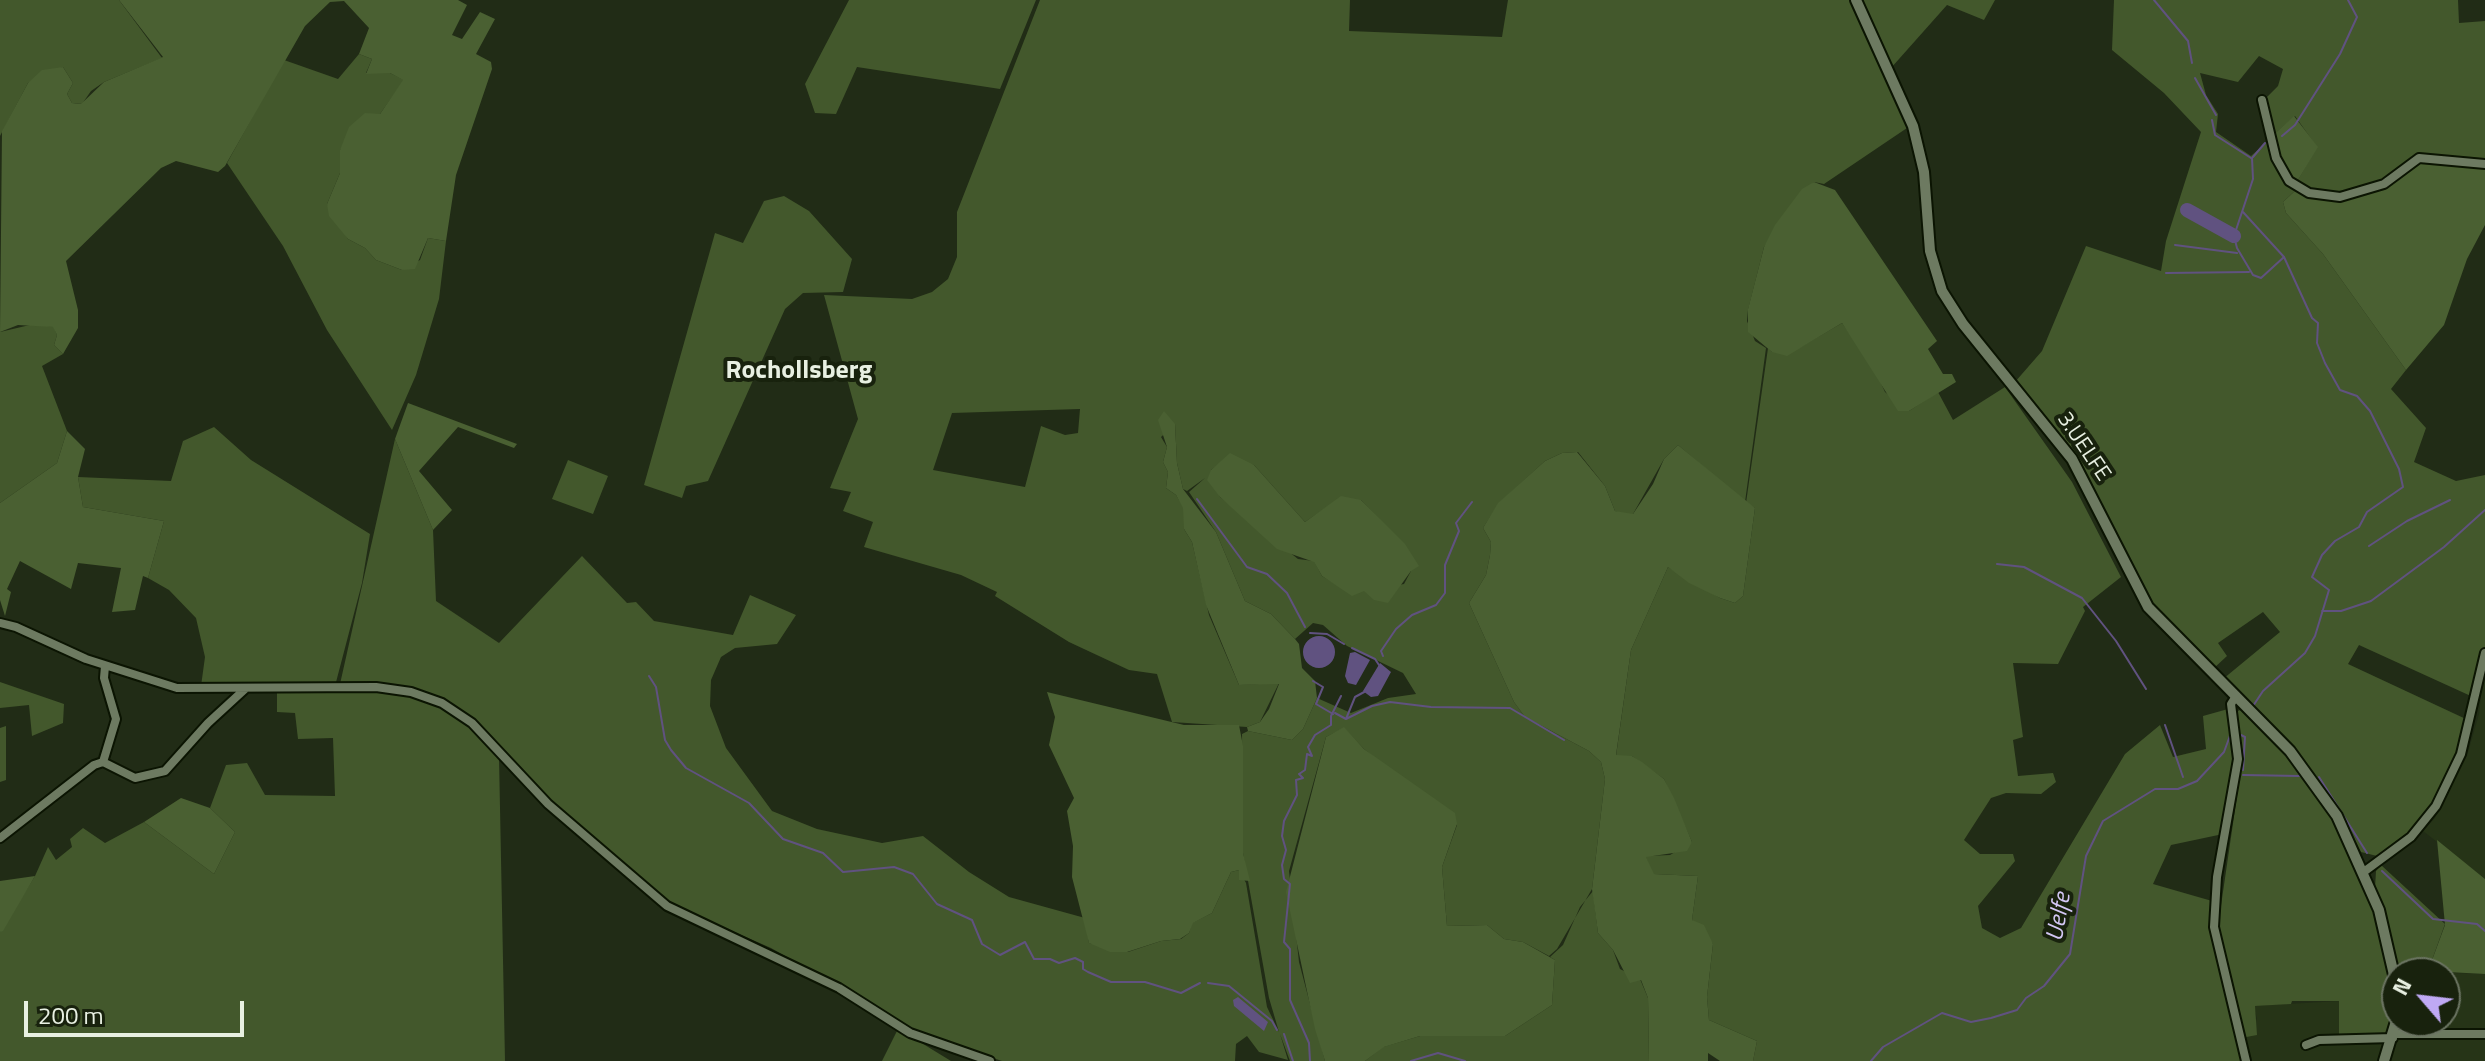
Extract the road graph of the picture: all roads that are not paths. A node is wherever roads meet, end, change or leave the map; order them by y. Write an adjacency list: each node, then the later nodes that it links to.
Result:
1 (1856, 0): 8 (street, 3.UELFE)
2 (2262, 100): 3 (street)
3 (2485, 164)
4 (0, 623): 6 (street)
5 (2485, 653): 11 (street)
6 (105, 666): 7 (street); 9 (street)
7 (245, 689): 9 (street); 18 (street)
8 (2236, 696): 11 (street, 3.UELFE); 19 (street)
9 (99, 764): 10 (street)
10 (0, 838)
11 (2365, 871): 12 (street, 3.UELFE)
12 (2390, 957)
13 (2485, 1034): 14 (street)
14 (2461, 1035)
15 (2381, 1037): 17 (street)
16 (2394, 1037): 20 (street)
17 (2306, 1045)
18 (990, 1061)
19 (2246, 1061)
20 (2384, 1061)

